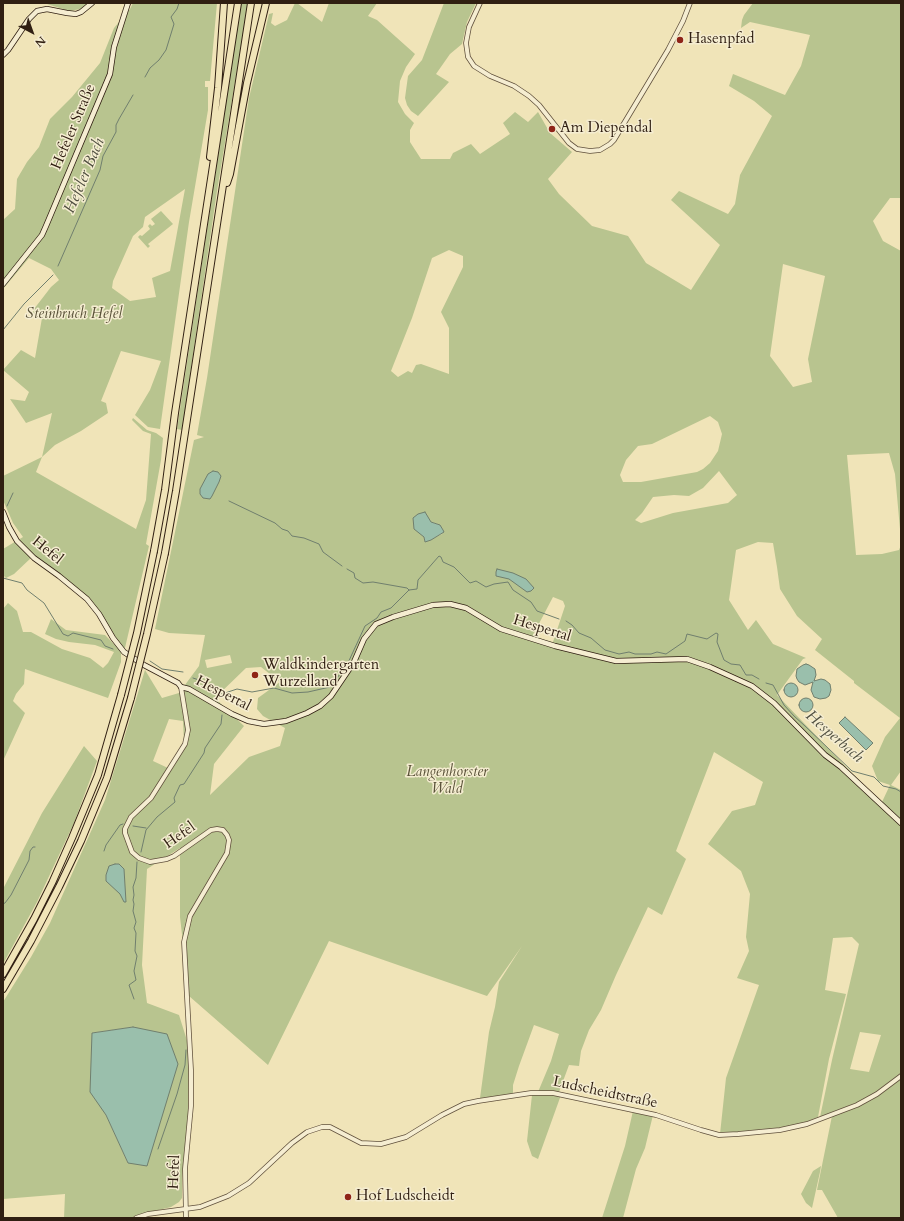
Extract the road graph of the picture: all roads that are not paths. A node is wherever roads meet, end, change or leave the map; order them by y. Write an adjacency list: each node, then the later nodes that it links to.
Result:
1 (92, 3): 9 (main road)
2 (128, 3): 12 (main road, Hefeler Straße)
3 (224, 3): 10 (highway)
4 (238, 3): 10 (highway)
5 (251, 3): 11 (highway)
6 (266, 3): 11 (highway)
7 (480, 3): 8 (street)
8 (690, 3)
9 (3, 55)
10 (212, 170): 16 (highway, bridge)
11 (221, 198): 17 (highway, bridge)
12 (3, 284)
13 (3, 512): 14 (main road, Hefel)
14 (181, 687): 15 (main road, Hespertal); 19 (street, Hefel)
15 (901, 823)
16 (3, 974)
17 (3, 989)
18 (901, 1076): 19 (street, Ludscheidtstraße)
19 (185, 1210): 20 (street); 21 (street)
20 (136, 1218)
21 (186, 1218)

